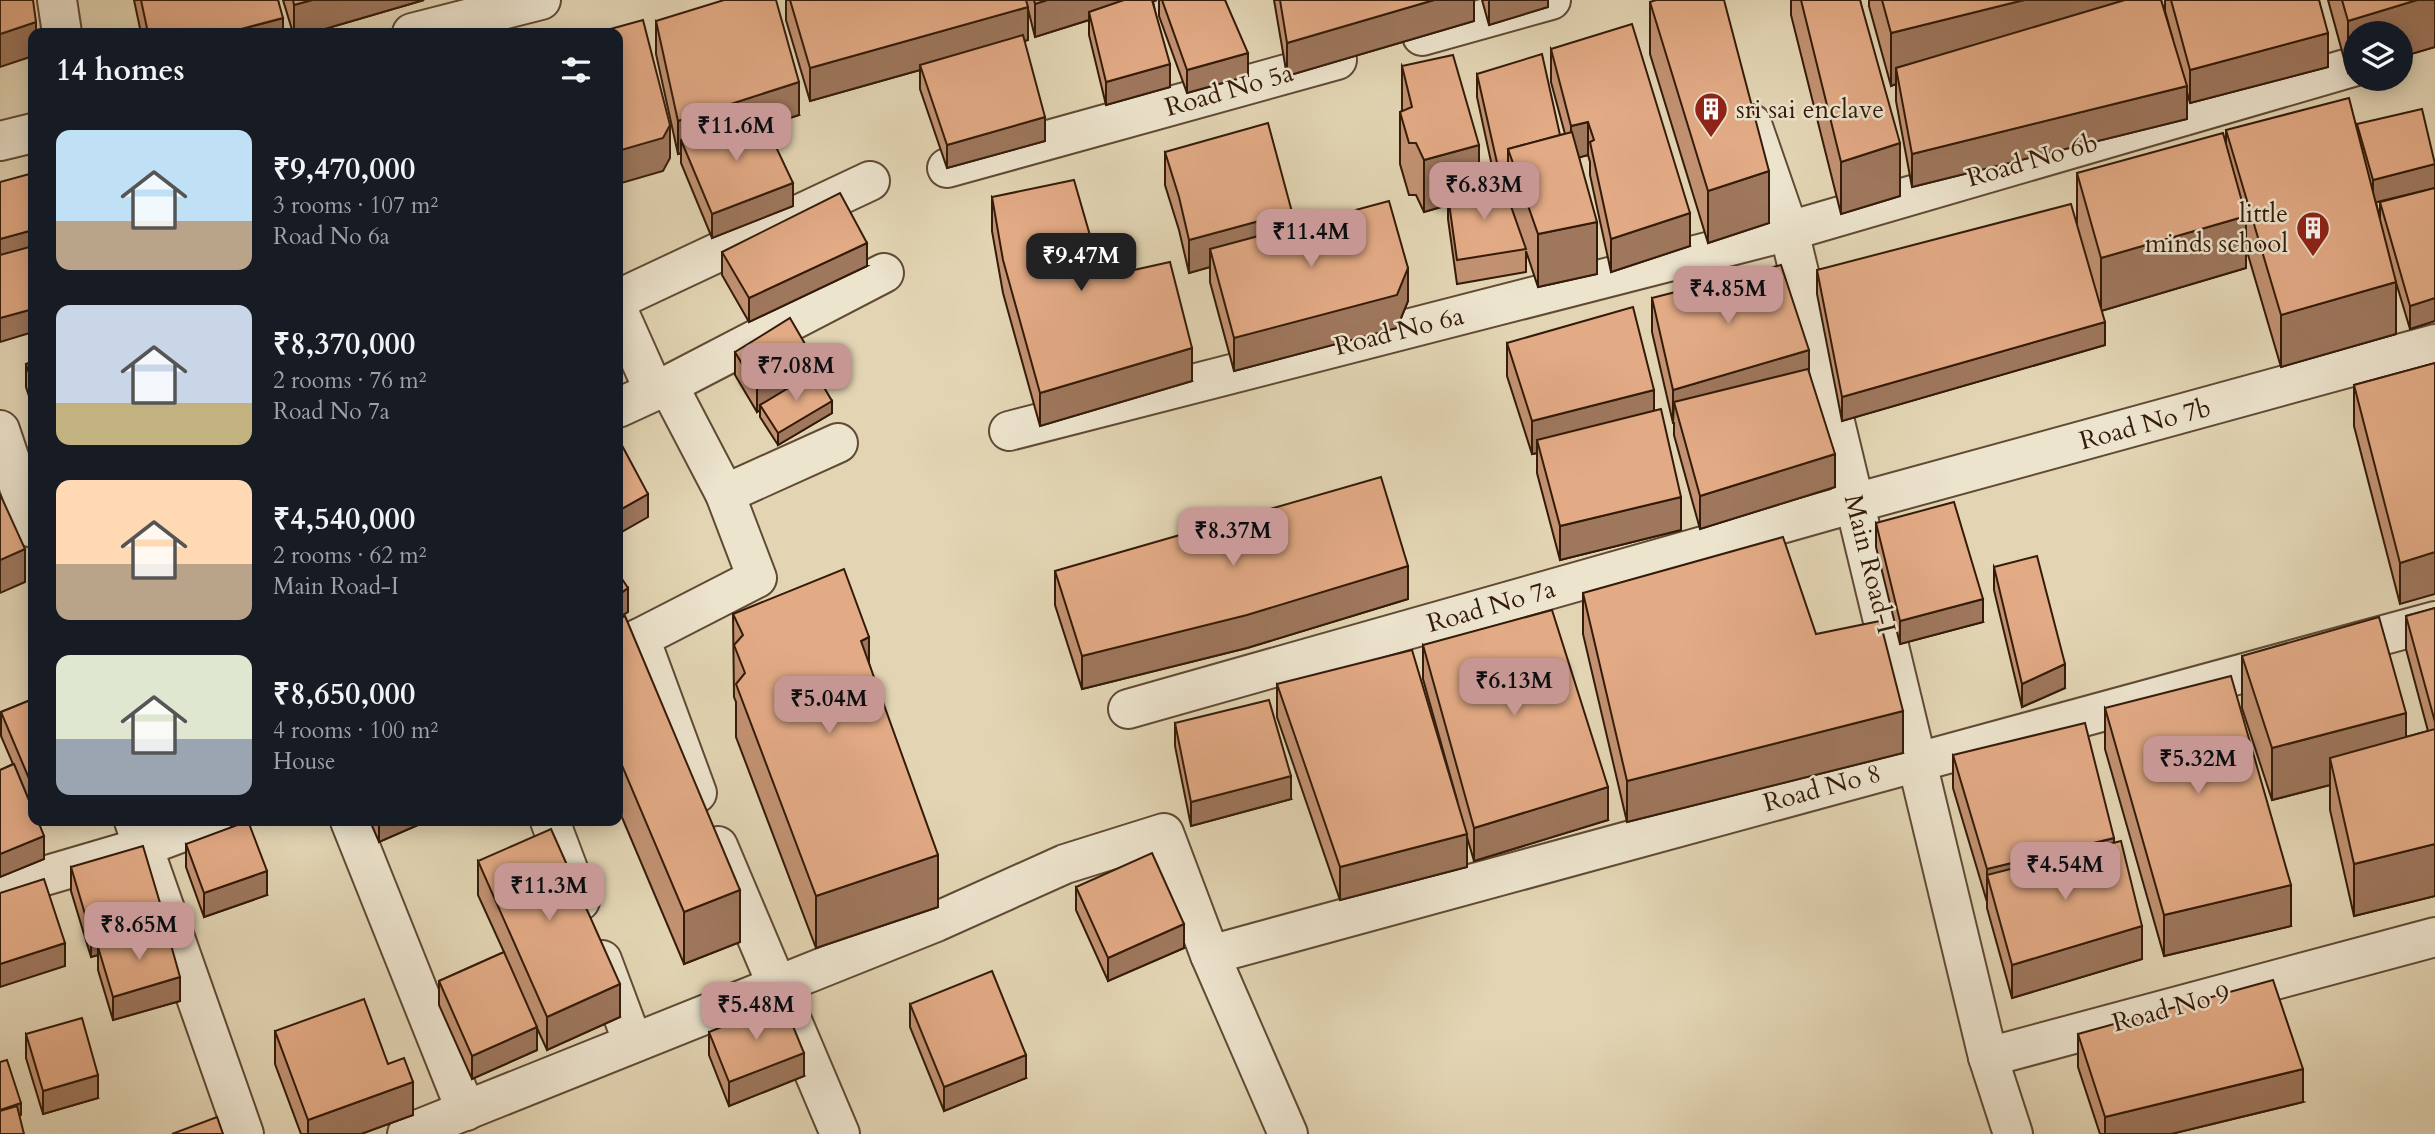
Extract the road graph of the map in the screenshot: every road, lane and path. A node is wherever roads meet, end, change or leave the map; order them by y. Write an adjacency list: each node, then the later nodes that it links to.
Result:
1 (57, 0): 4 (street)
2 (541, 0): 5 (street)
3 (1551, 0): 10 (street, Road No 5a)
4 (61, 28)
5 (432, 28)
6 (2343, 70): 12 (street, Road No 6b)
7 (1740, 90): 12 (street, Main Road-I)
8 (28, 134): 9 (street)
9 (0, 141)
10 (947, 168)
11 (870, 181): 14 (street)
12 (1789, 231): 20 (street, Road No 6a); 23 (street, Main Road-I)
13 (884, 273): 17 (street)
14 (623, 300)
15 (623, 321): 17 (street)
16 (2435, 344): 23 (street, Road No 7b)
17 (661, 388): 18 (street); 22 (street)
18 (623, 406)
19 (0, 430): 24 (street)
20 (1009, 430)
21 (838, 443): 22 (street)
22 (725, 494): 26 (street)
23 (1855, 503): 27 (street, Road No 7a); 28 (street, Main Road-I)
24 (28, 513)
25 (2435, 621): 28 (street, Road No 8)
26 (629, 643): 36 (street)
27 (1128, 709)
28 (1917, 762): 35 (street, Road No 8); 38 (street, Main Road-I)
29 (184, 826): 32 (street)
30 (352, 826): 39 (street)
31 (552, 826): 37 (street)
32 (139, 834): 33 (street); 40 (street)
33 (0, 890)
34 (2435, 937): 38 (street, Road No 9)
35 (1210, 955): 36 (street); 43 (street)
36 (778, 986): 37 (street); 42 (street)
37 (633, 1043): 39 (street)
38 (1988, 1057): 44 (street, Main Road-I)
39 (466, 1111): 41 (street)
40 (244, 1134)
41 (407, 1134)
42 (840, 1134)
43 (1287, 1134)
44 (2013, 1134)

